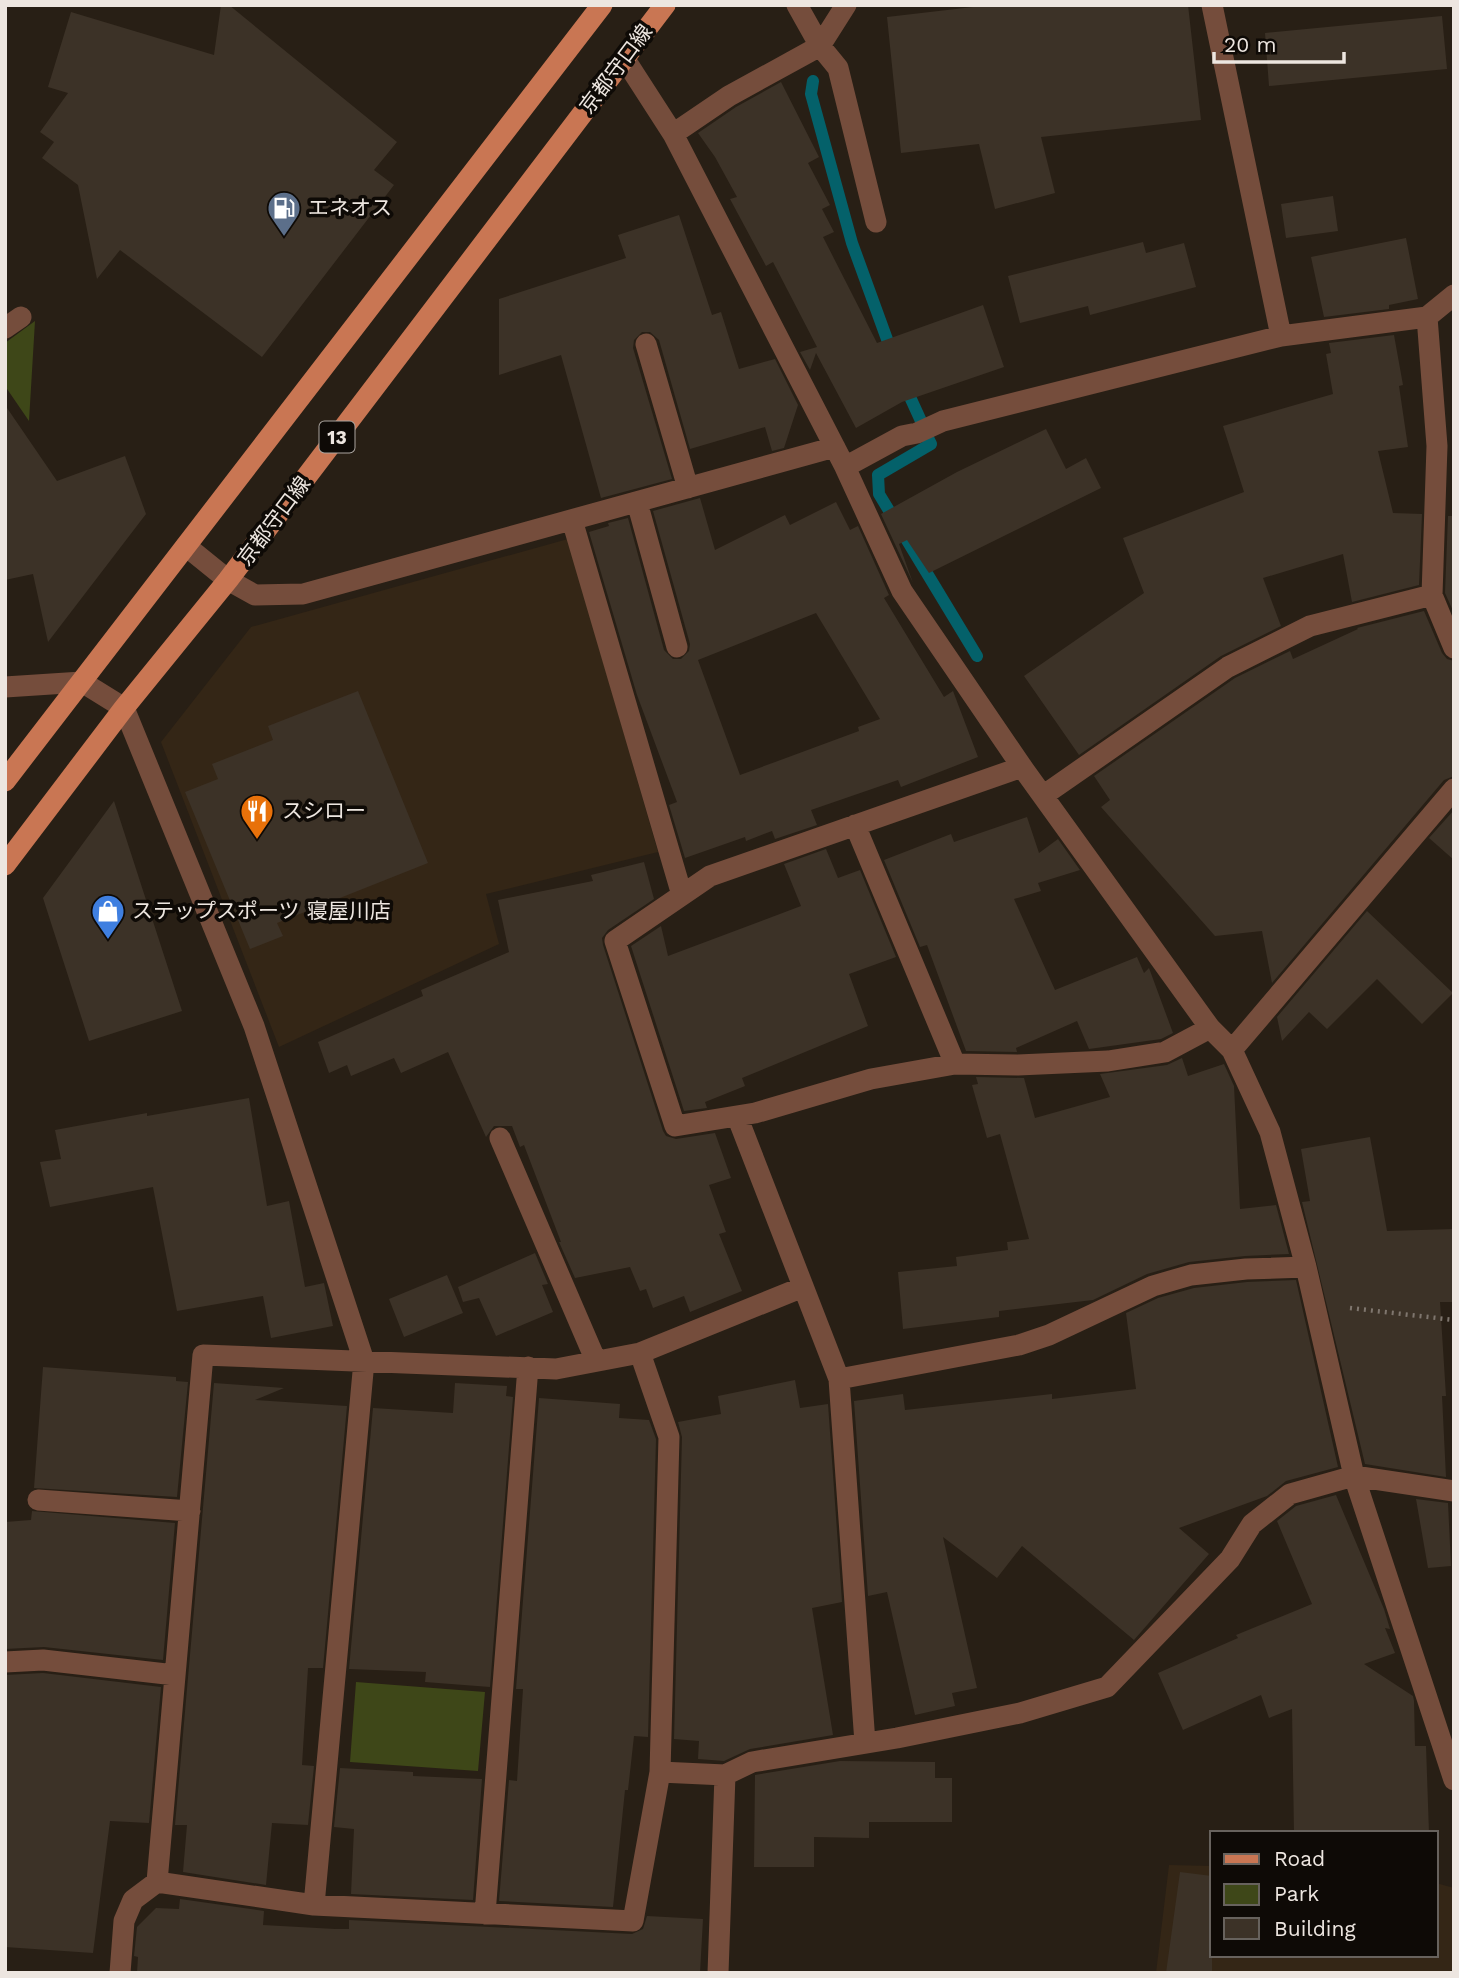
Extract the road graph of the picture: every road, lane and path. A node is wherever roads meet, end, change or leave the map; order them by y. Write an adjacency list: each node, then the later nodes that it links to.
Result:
1 (602, 5): 19 (main road, 13)
2 (797, 5): 6 (street)
3 (846, 5): 6 (street)
4 (1212, 5): 12 (street)
5 (655, 10): 7 (main road, 京都守口線 / 13)
6 (820, 46): 8 (street); 9 (street)
7 (624, 58): 8 (street); 20 (main road, 京都守口線 / 13)
8 (673, 134): 14 (street)
9 (876, 222)
10 (1454, 295): 11 (street)
11 (1427, 317): 12 (street); 21 (street)
12 (1280, 336): 15 (street)
13 (646, 344): 16 (street)
14 (835, 447): 15 (street); 16 (street)
15 (845, 467): 27 (street)
16 (688, 488): 17 (street)
17 (637, 502): 18 (street); 22 (street)
18 (572, 520): 20 (street); 33 (street)
19 (186, 546): 20 (street); 24 (main road, 13)
20 (228, 580): 26 (main road, 京都守口線 / 13)
21 (1432, 595): 23 (street); 30 (street)
22 (677, 647)
23 (1454, 648)
24 (82, 682): 25 (street); 26 (street); 28 (main road, 13)
25 (5, 687)
26 (124, 708): 32 (main road, 京都守口線 / 13); 44 (street)
27 (1022, 767): 30 (street); 31 (street)
28 (5, 781)
29 (1454, 789): 35 (street)
30 (1044, 794): 34 (street)
31 (855, 825): 33 (street); 36 (street)
32 (5, 865)
33 (682, 895): 37 (street)
34 (1210, 1028): 35 (street); 36 (street)
35 (1232, 1050): 39 (street)
36 (955, 1064): 37 (street)
37 (737, 1116): 40 (street)
38 (500, 1138): 45 (street)
39 (1306, 1266): 41 (street); 47 (street)
40 (803, 1287): 43 (street); 47 (street)
41 (1315, 1304): 42 (path); 48 (street)
42 (1454, 1320)
43 (639, 1353): 45 (street); 55 (street)
44 (364, 1361): 46 (street); 51 (street); 59 (street)
45 (596, 1361): 46 (street)
46 (527, 1367): 60 (street)
47 (839, 1379): 54 (street)
48 (1354, 1476): 49 (street); 54 (street); 57 (street)
49 (1454, 1491)
50 (38, 1500): 51 (street)
51 (190, 1511): 53 (street)
52 (5, 1662): 53 (street)
53 (175, 1675): 58 (street)
54 (865, 1743): 56 (street)
55 (660, 1772): 56 (street); 60 (street)
56 (725, 1775): 62 (street)
57 (1454, 1780)
58 (157, 1882): 59 (street); 61 (street)
59 (314, 1905): 60 (street)
60 (485, 1914)
61 (120, 1973)
62 (718, 1973)

